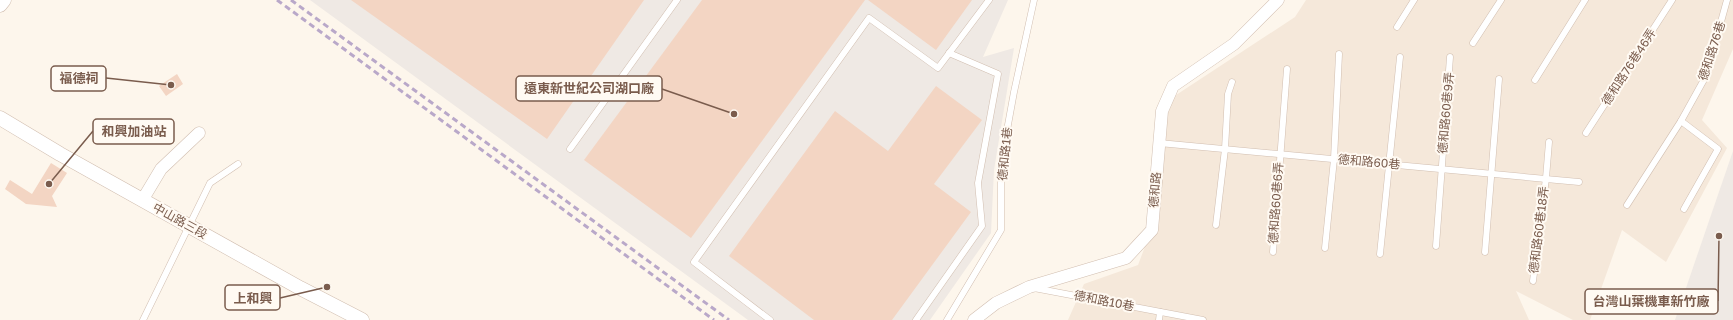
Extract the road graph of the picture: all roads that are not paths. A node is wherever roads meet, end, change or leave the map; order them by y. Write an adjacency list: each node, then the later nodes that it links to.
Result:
1 (4, 0): 11 (street)
2 (677, 0): 28 (lane)
3 (989, 0): 14 (lane)
4 (1034, 0): 55 (lane, 德和路1巷)
5 (1278, 0): 27 (street, 德和路)
6 (1414, 0): 12 (lane)
7 (1501, 0): 13 (lane)
8 (1672, 0): 25 (lane, 德和路76巷46弄)
9 (1727, 0): 23 (lane, 德和路76巷)
10 (1583, 1): 20 (lane)
11 (0, 5)
12 (1397, 27)
13 (1473, 43)
14 (949, 53): 53 (lane); 54 (lane)
15 (1339, 54): 31 (lane)
16 (1400, 57): 33 (lane)
17 (1450, 57): 34 (lane, 德和路60巷9弄)
18 (1287, 69): 30 (lane, 德和路60巷6弄)
19 (1499, 79): 35 (lane)
20 (1534, 80)
21 (1232, 82): 29 (lane)
22 (0, 118): 38 (street, 中山路三段)
23 (1681, 121): 39 (lane, 德和路76巷); 40 (lane)
24 (199, 133): 38 (street)
25 (1586, 133)
26 (1549, 142): 36 (lane, 德和路60巷18弄)
27 (1159, 143): 29 (lane, 德和路60巷); 49 (street, 德和路)
28 (570, 149)
29 (1225, 149): 30 (lane, 德和路60巷); 41 (lane)
30 (1280, 154): 31 (lane, 德和路60巷); 45 (lane, 德和路60巷6弄)
31 (1334, 159): 33 (lane, 德和路60巷); 44 (lane)
32 (238, 164): 42 (lane)
33 (1388, 164): 34 (lane, 德和路60巷); 47 (lane)
34 (1442, 169): 35 (lane, 德和路60巷); 43 (lane, 德和路60巷9弄)
35 (1492, 173): 36 (lane, 德和路60巷); 46 (lane)
36 (1546, 178): 37 (lane, 德和路60巷); 48 (lane, 德和路60巷18弄)
37 (1579, 182)
38 (143, 200): 42 (street, 中山路三段)
39 (1627, 205)
40 (1684, 209)
41 (1216, 225)
42 (189, 226): 51 (lane); 52 (street, 中山路三段)
43 (1436, 246)
44 (1326, 248)
45 (1273, 252)
46 (1485, 252)
47 (1380, 254)
48 (1533, 281)
49 (1029, 287): 50 (lane, 德和路10巷); 56 (street, 德和路)
50 (1160, 312): 57 (lane); 58 (lane, 德和路10巷)
51 (143, 320)
52 (362, 320)
53 (770, 320)
54 (916, 320)
55 (947, 320)
56 (974, 320)
57 (1159, 320)
58 (1203, 320)

